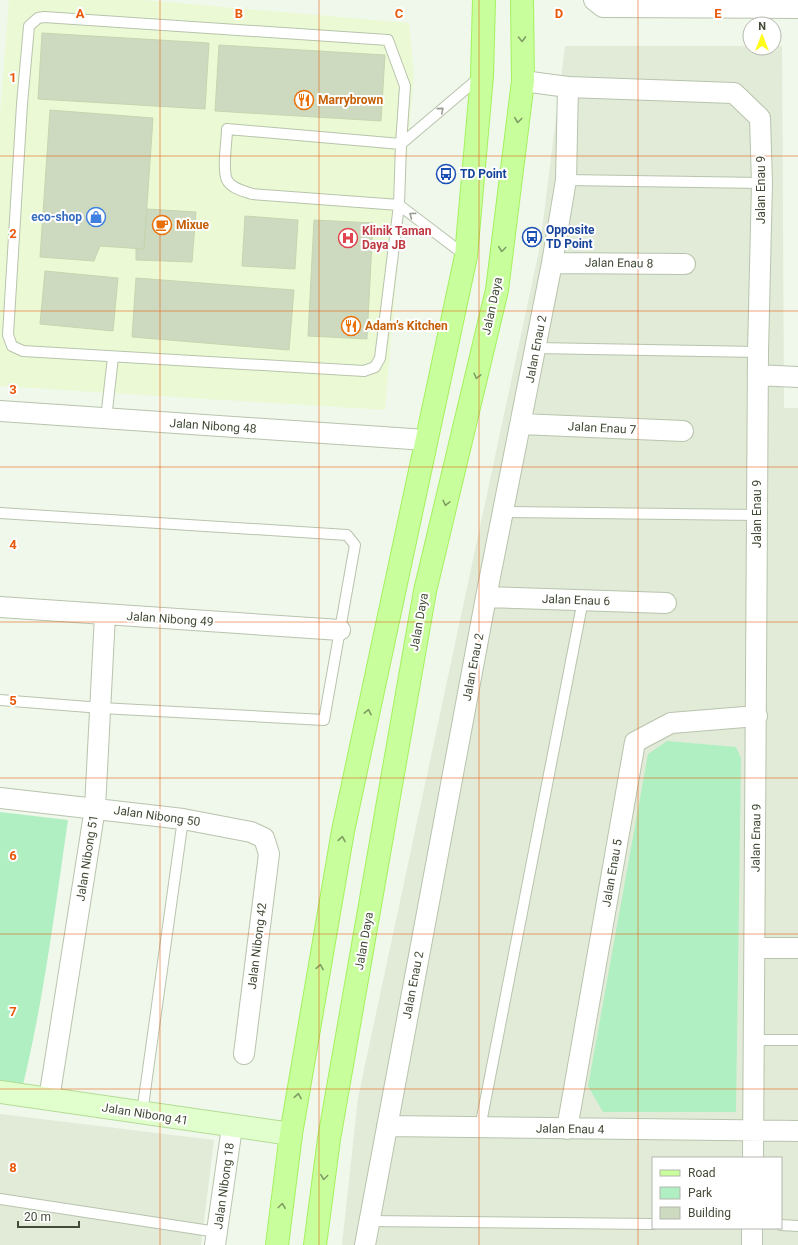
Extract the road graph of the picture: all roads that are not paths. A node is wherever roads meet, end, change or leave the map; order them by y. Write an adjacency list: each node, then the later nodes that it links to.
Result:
1 (484, 0): 5 (main road)
2 (522, 0): 6 (main road, Jalan Daya, one-way to 6)
3 (599, 4): 4 (street)
4 (798, 8)
5 (482, 76): 8 (lane, one-way to 5); 12 (main road)
6 (523, 81): 7 (street, Jalan Enau 9); 65 (main road, Jalan Daya, one-way to 65)
7 (568, 88): 9 (street, Jalan Enau 2); 10 (street, Jalan Enau 9)
8 (402, 144): 11 (lane); 11 (lane); 17 (lane)
9 (566, 180): 10 (lane); 13 (street, Jalan Enau 2)
10 (762, 183): 16 (street, Jalan Enau 9)
11 (399, 205): 12 (lane, one-way to 11); 17 (lane)
12 (466, 256): 24 (main road)
13 (552, 263): 14 (street, Jalan Enau 8); 15 (street, Jalan Enau 2)
14 (685, 264)
15 (536, 348): 16 (lane); 22 (street, Jalan Enau 2)
16 (758, 352): 18 (street, Jalan Enau 9)
17 (113, 357): 21 (lane)
18 (758, 375): 19 (street); 27 (street, Jalan Enau 9)
19 (798, 377)
20 (0, 411): 21 (street, Jalan Nibong 48)
21 (106, 419): 24 (street, Jalan Nibong 48)
22 (521, 424): 23 (street, Jalan Enau 7); 25 (street, Jalan Enau 2)
23 (683, 431)
24 (426, 440): 55 (main road, one-way to 24)
25 (503, 512): 27 (lane); 28 (street, Jalan Enau 2)
26 (0, 513): 33 (lane)
27 (757, 515): 36 (street, Jalan Enau 9)
28 (486, 597): 29 (street, Jalan Enau 6); 50 (street, Jalan Enau 2)
29 (583, 600): 30 (street, Jalan Enau 6); 51 (lane)
30 (666, 603)
31 (0, 607): 32 (street, Jalan Nibong 49)
32 (106, 615): 33 (street, Jalan Nibong 49); 35 (street, Jalan Nibong 51)
33 (340, 630): 35 (lane)
34 (0, 700): 35 (lane)
35 (101, 708): 38 (street, Jalan Nibong 51)
36 (757, 716): 41 (street, Jalan Enau 9); 52 (street, Jalan Enau 5)
37 (0, 798): 38 (street, Jalan Nibong 50)
38 (95, 808): 39 (street, Jalan Nibong 50); 47 (street, Jalan Nibong 51)
39 (183, 819): 40 (street, Jalan Nibong 50); 48 (lane)
40 (264, 838): 45 (street, Jalan Nibong 42)
41 (755, 948): 42 (street); 43 (street, Jalan Enau 9)
42 (798, 948)
43 (754, 1040): 44 (lane); 53 (street, Jalan Enau 9)
44 (798, 1040)
45 (244, 1054)
46 (0, 1092): 47 (main road, Jalan Nibong 41)
47 (49, 1099): 48 (main road, Jalan Nibong 41)
48 (142, 1113): 49 (main road, Jalan Nibong 41)
49 (232, 1126): 55 (main road, Jalan Nibong 41); 63 (street, Jalan Nibong 18)
50 (386, 1126): 51 (street, Jalan Enau 4); 58 (street, Jalan Enau 2)
51 (480, 1128): 52 (street, Jalan Enau 4)
52 (567, 1128): 53 (street, Jalan Enau 4)
53 (753, 1131): 54 (street, Jalan Enau 4); 56 (street, Jalan Enau 9)
54 (798, 1131)
55 (291, 1134): 64 (main road, one-way to 55)
56 (753, 1157)
57 (0, 1200): 63 (lane)
58 (369, 1221): 59 (lane); 66 (street, Jalan Enau 2)
59 (652, 1224)
60 (782, 1225): 61 (lane)
61 (798, 1226)
62 (752, 1229): 67 (street)
63 (216, 1239)
64 (277, 1245)
65 (315, 1245)
66 (365, 1245)
67 (752, 1245)

